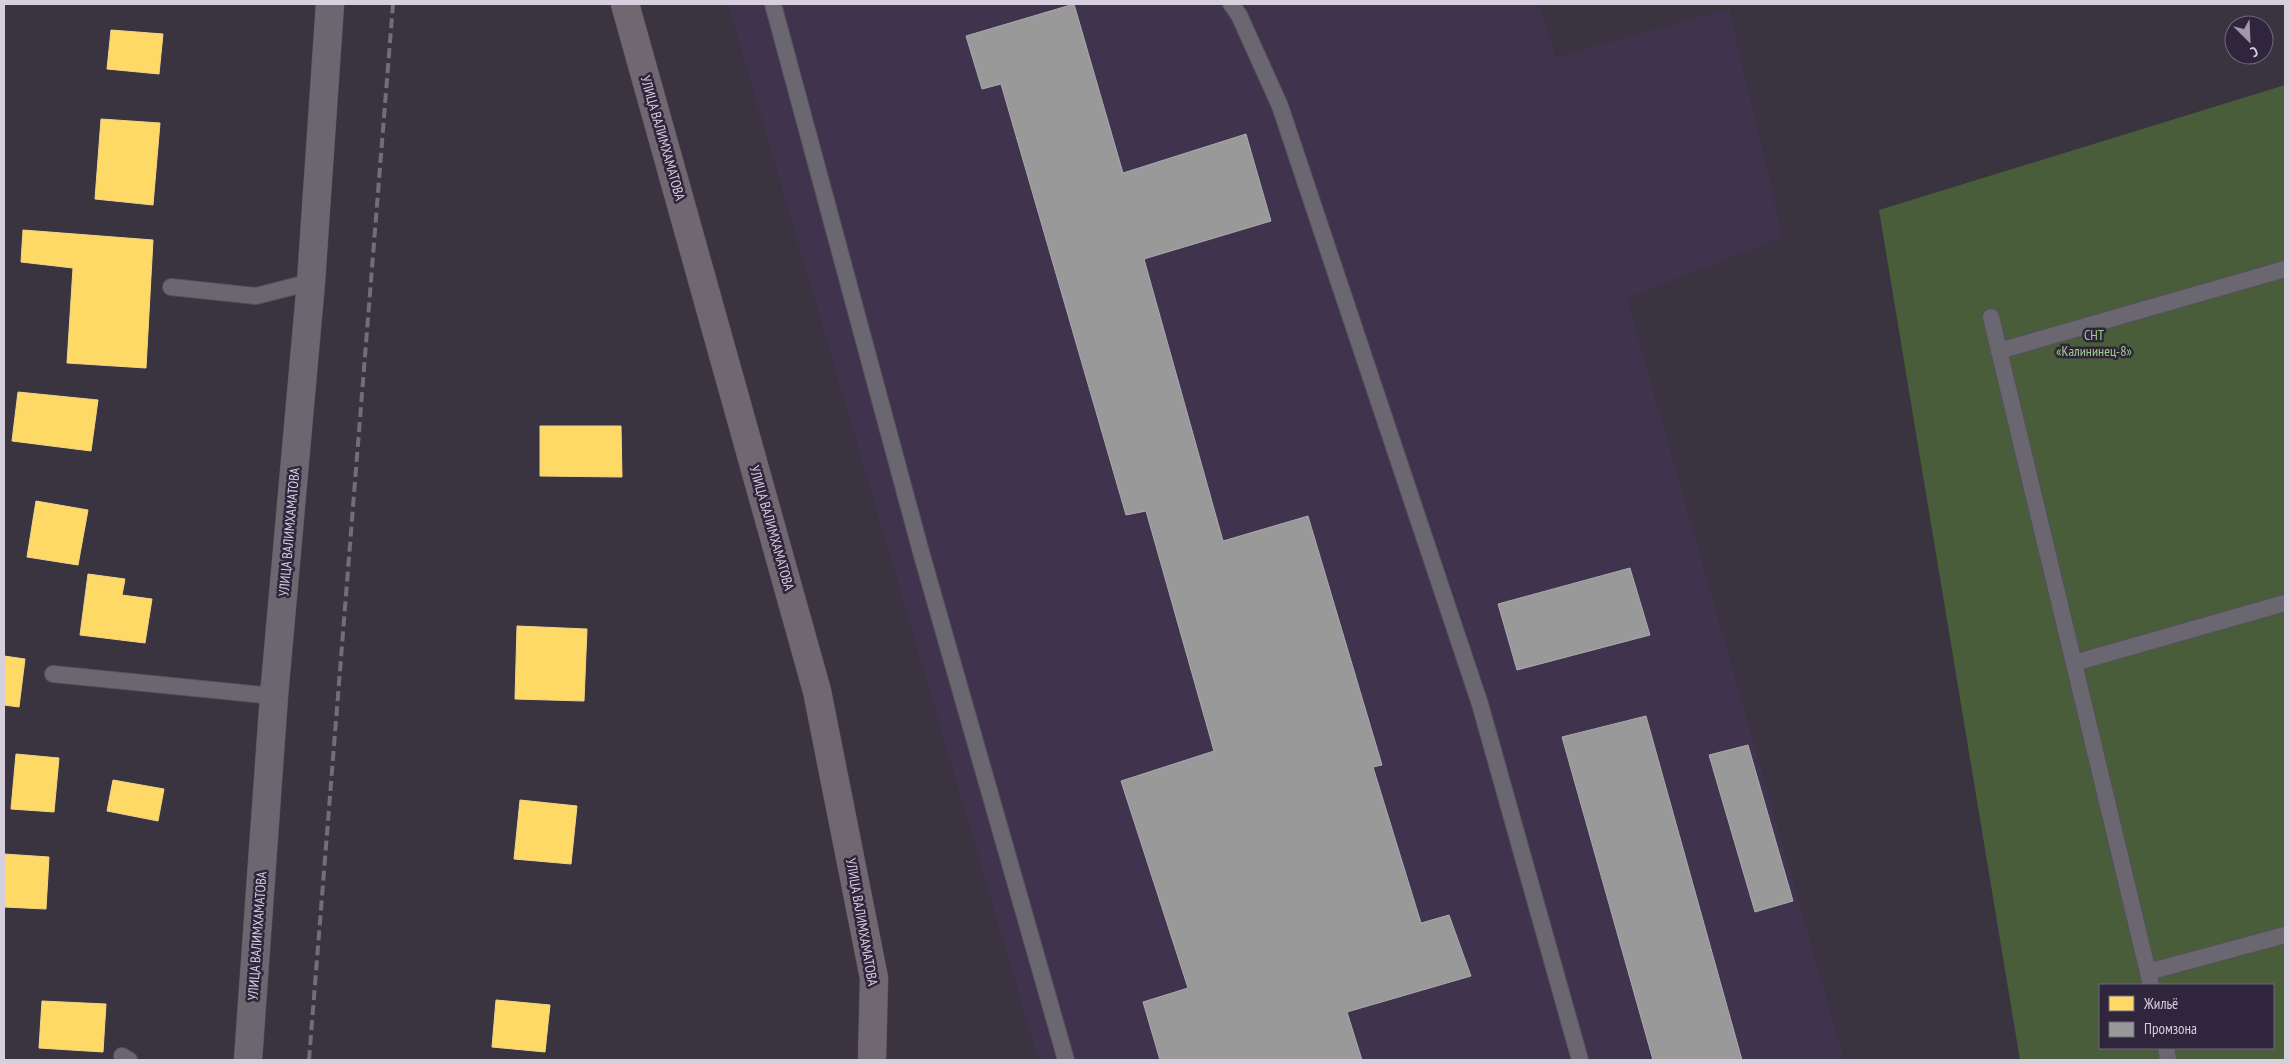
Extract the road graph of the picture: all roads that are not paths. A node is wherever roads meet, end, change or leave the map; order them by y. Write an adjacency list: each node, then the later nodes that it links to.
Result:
1 (330, 4): 6 (street, УЛИЦА ВАЛИМХАМАТОВА)
2 (625, 4): 17 (main road, УЛИЦА ВАЛИМХАМАТОВА)
3 (773, 4): 18 (lane)
4 (1231, 4): 19 (lane)
5 (2285, 269): 9 (lane)
6 (311, 282): 7 (lane); 13 (street, УЛИЦА ВАЛИМХАМАТОВА)
7 (171, 287)
8 (1991, 317): 9 (lane)
9 (1999, 351): 11 (lane)
10 (2285, 603): 11 (lane)
11 (2074, 664): 15 (lane)
12 (53, 674): 13 (lane)
13 (274, 696): 16 (street, УЛИЦА ВАЛИМХАМАТОВА)
14 (2285, 935): 15 (lane)
15 (2150, 979)
16 (248, 1060)
17 (872, 1060)
18 (1066, 1060)
19 (1580, 1060)

